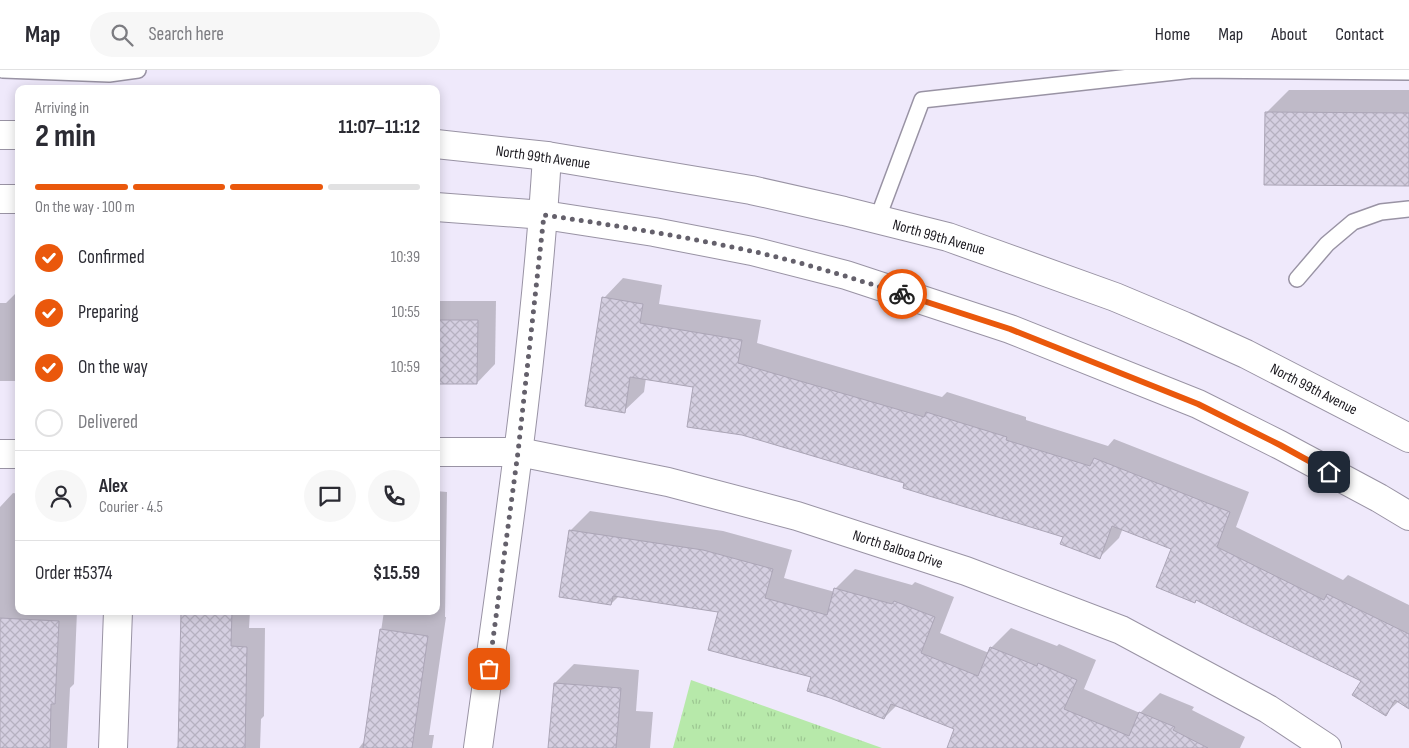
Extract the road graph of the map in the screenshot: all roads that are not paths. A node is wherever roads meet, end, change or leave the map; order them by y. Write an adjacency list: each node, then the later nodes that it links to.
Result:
1 (3, 70): 2 (lane)
2 (138, 70)
3 (1409, 72): 13 (lane)
4 (0, 135): 5 (main road)
5 (15, 135)
6 (440, 144): 7 (main road, North 99th Avenue)
7 (547, 156): 12 (main road); 13 (main road, North 99th Avenue)
8 (0, 199): 9 (main road)
9 (15, 199)
10 (440, 207): 12 (main road)
11 (1409, 209): 14 (lane)
12 (544, 215): 17 (main road); 20 (main road)
13 (877, 220): 15 (main road, North 99th Avenue)
14 (1297, 279)
15 (1409, 438)
16 (440, 452): 17 (main road, North Balboa Drive)
17 (518, 452): 23 (main road); 24 (main road, North Balboa Drive)
18 (0, 454): 19 (main road)
19 (15, 454)
20 (1409, 516)
21 (118, 615): 22 (main road)
22 (113, 748)
23 (478, 748)
24 (1327, 748)

